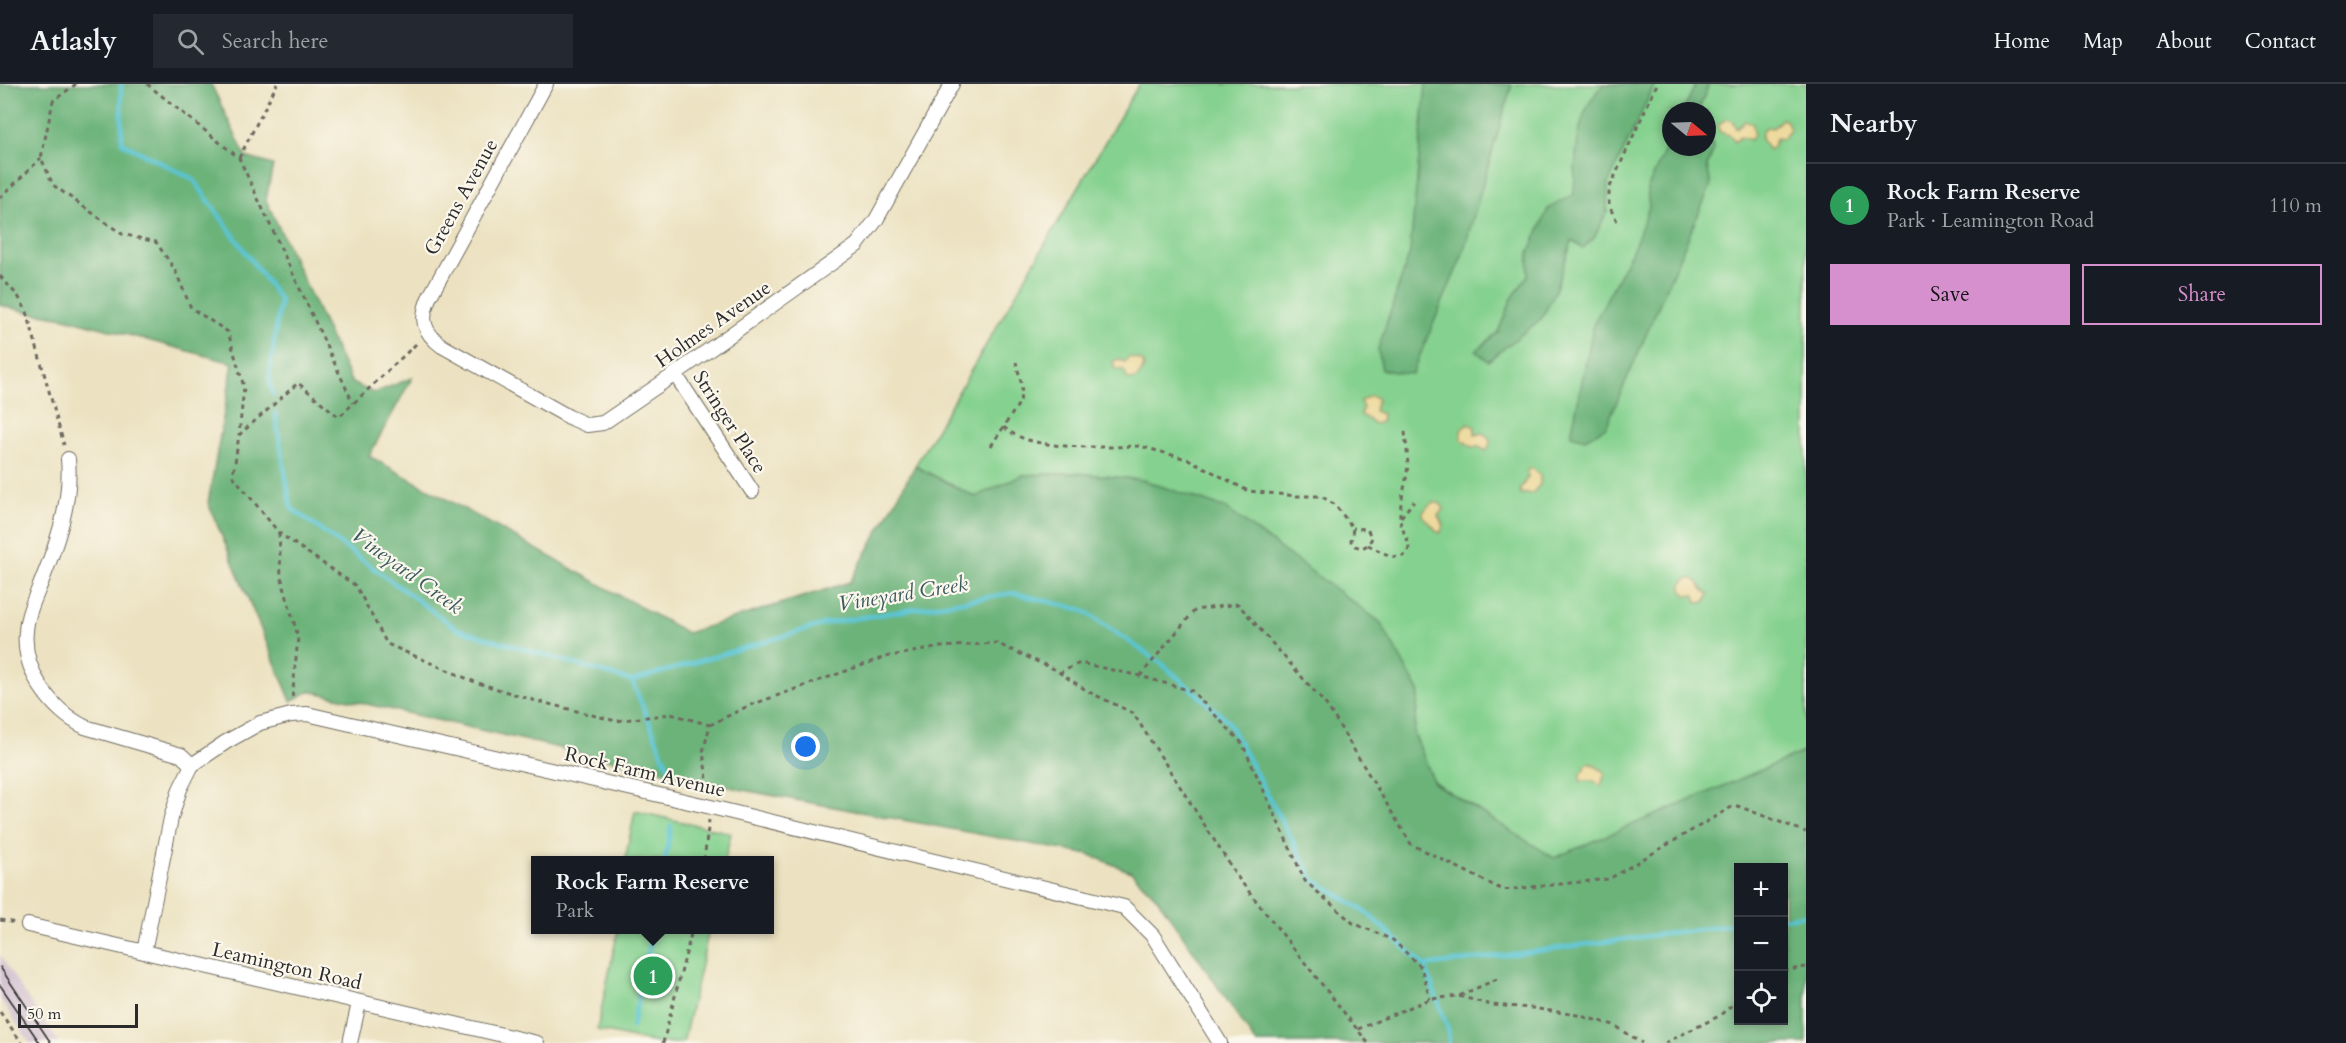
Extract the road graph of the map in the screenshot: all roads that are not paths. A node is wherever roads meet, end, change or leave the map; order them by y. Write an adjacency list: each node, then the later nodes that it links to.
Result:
1 (546, 84): 3 (street, Greens Avenue)
2 (952, 84): 4 (street, Holmes Avenue)
3 (427, 332): 4 (street, Holmes Avenue)
4 (675, 374): 6 (street, Stringer Place)
5 (68, 459): 7 (street)
6 (752, 491)
7 (192, 765): 9 (street); 13 (street, Rock Farm Avenue)
8 (28, 925): 9 (street, Leamington Road)
9 (144, 952): 10 (street, Leamington Road)
10 (359, 1003): 11 (street); 12 (street, Leamington Road)
11 (350, 1043)
12 (537, 1043)
13 (1220, 1043)

